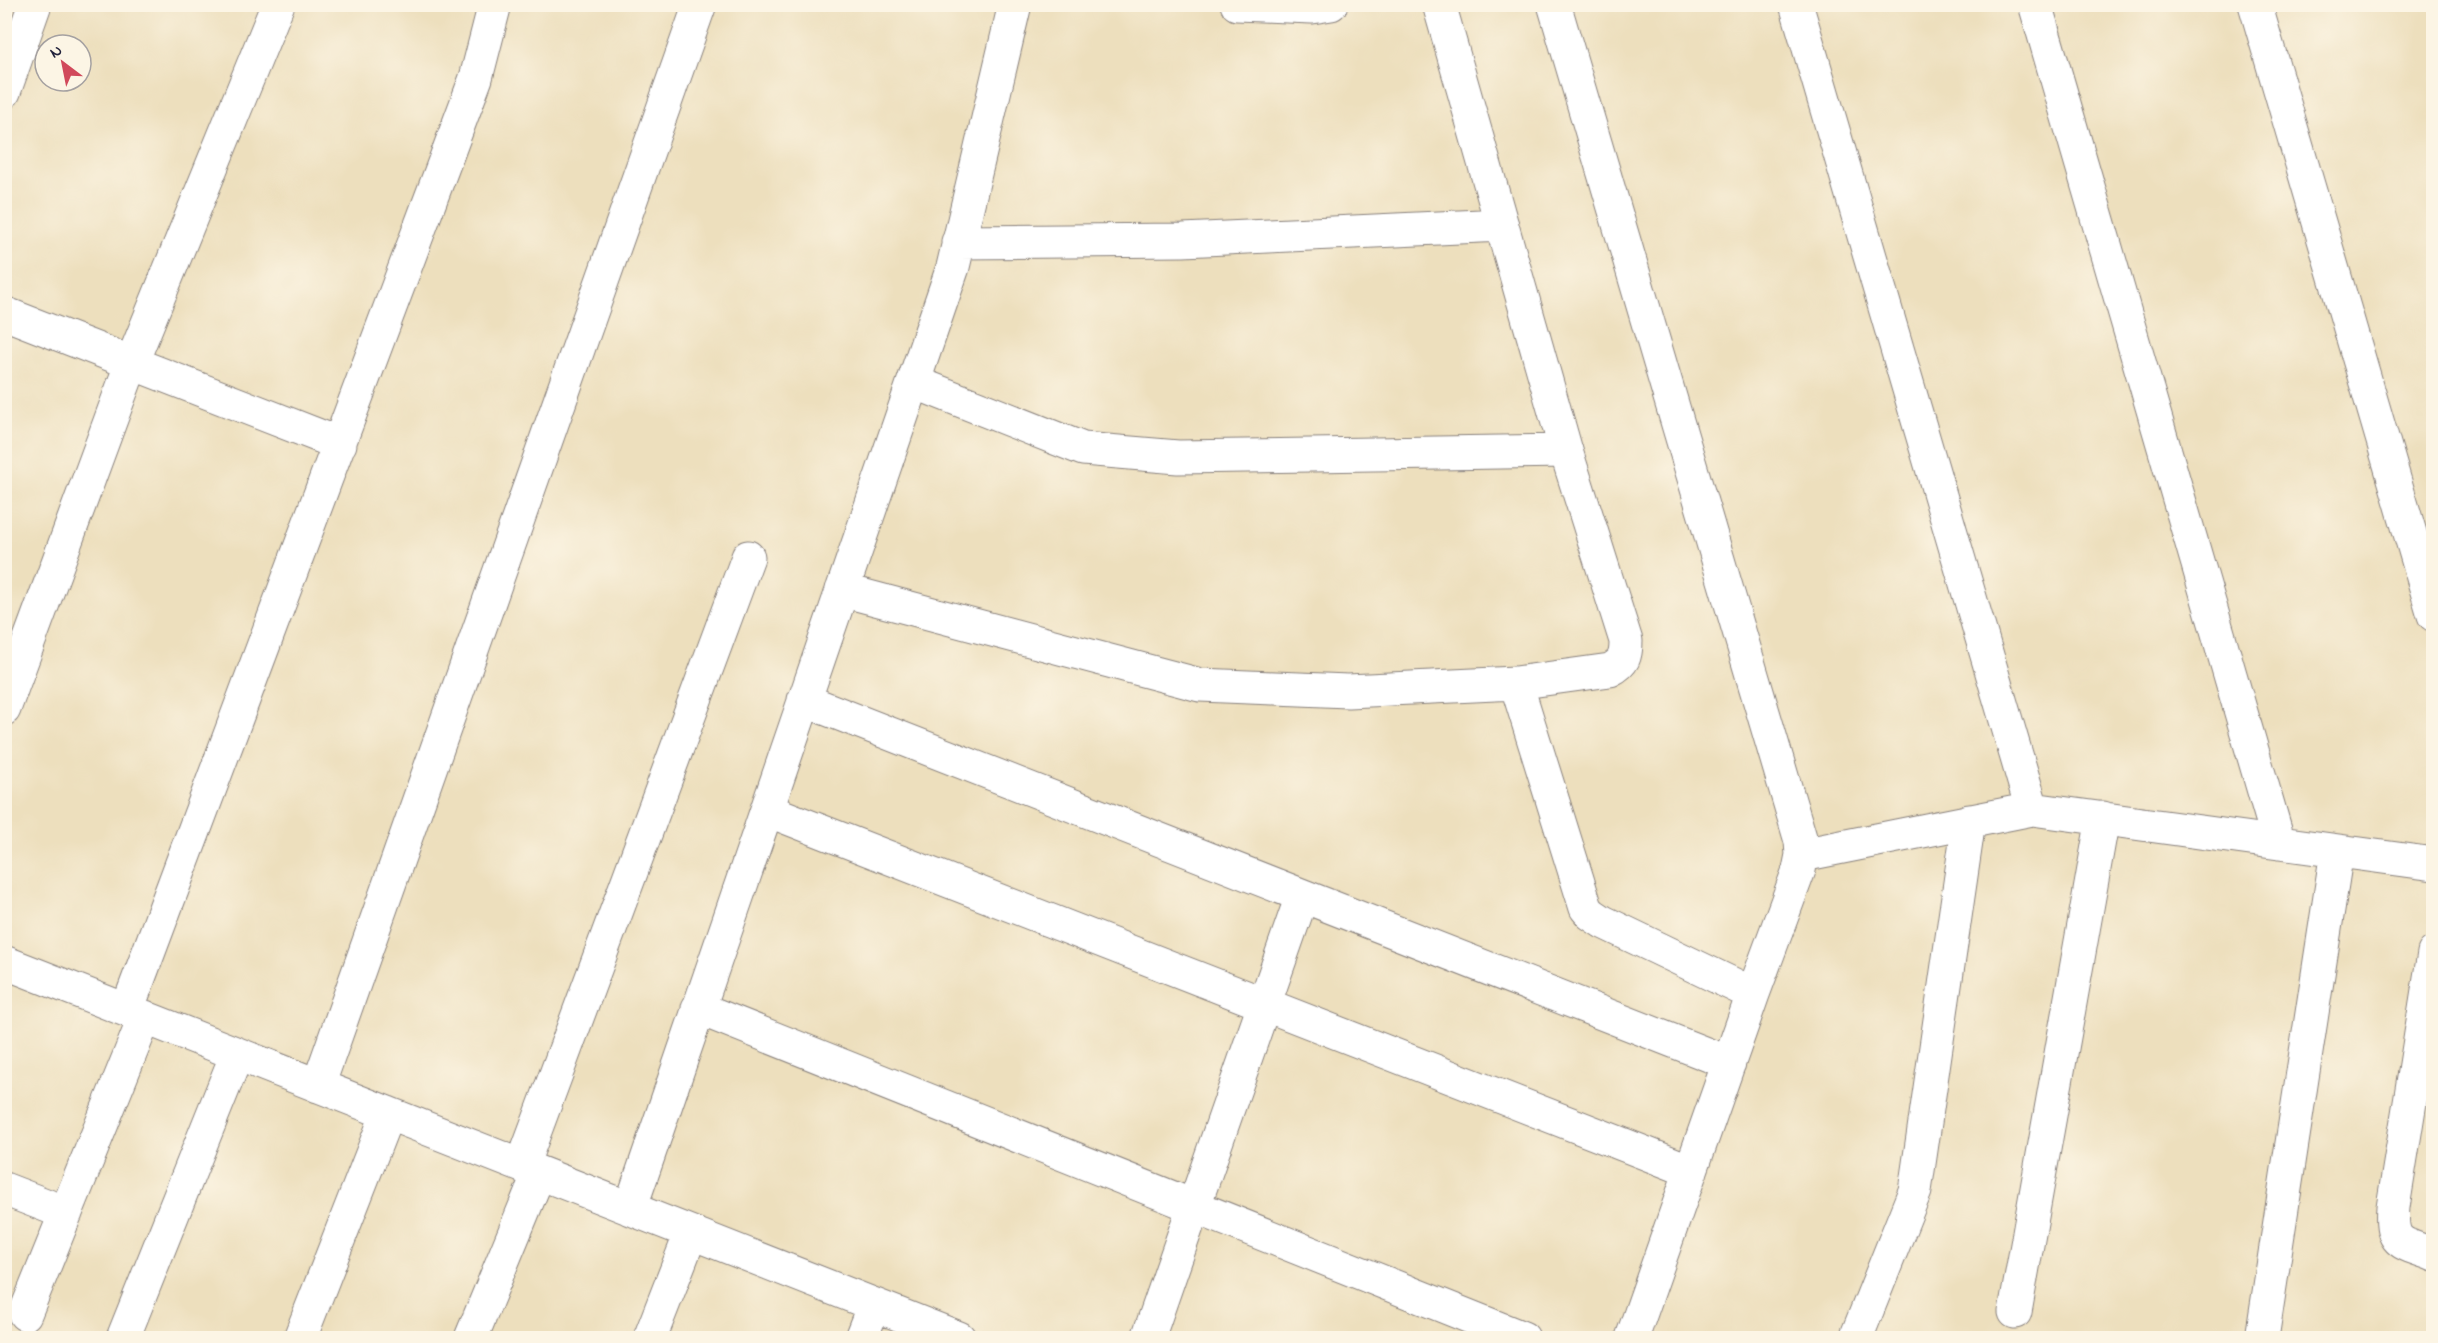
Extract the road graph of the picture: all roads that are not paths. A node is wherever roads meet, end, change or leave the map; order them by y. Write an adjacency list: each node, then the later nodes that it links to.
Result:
1 (35, 4): 13 (street)
2 (278, 4): 17 (street)
3 (495, 4): 19 (street)
4 (700, 4): 45 (street)
5 (1015, 4): 15 (street)
6 (1238, 4): 7 (street)
7 (1331, 4)
8 (1439, 4): 14 (street)
9 (1554, 4): 33 (street)
10 (1796, 4): 27 (street)
11 (2035, 4): 31 (street)
12 (2255, 4): 23 (street)
13 (4, 92)
14 (1502, 225): 15 (street); 20 (street)
15 (958, 242): 18 (street)
16 (4, 313): 17 (street)
17 (132, 362): 19 (street); 26 (street)
18 (914, 382): 20 (street); 22 (street)
19 (340, 444): 41 (street)
20 (1566, 450): 24 (street)
21 (748, 557): 47 (street)
22 (842, 590): 24 (street); 25 (street)
23 (2433, 615)
24 (1516, 683): 38 (street)
25 (804, 700): 28 (street); 35 (street)
26 (4, 709)
27 (2032, 809): 29 (street); 30 (street)
28 (767, 810): 39 (street); 40 (street)
29 (2103, 818): 31 (street); 56 (street)
30 (1969, 821): 33 (street); 67 (street)
31 (2279, 843): 32 (street)
32 (2337, 851): 34 (street); 68 (street)
33 (1802, 855): 38 (street)
34 (2433, 864)
35 (1302, 896): 39 (street); 44 (street)
36 (2433, 953): 42 (street)
37 (4, 962): 41 (street)
38 (1753, 994): 44 (street)
39 (1264, 1004): 48 (street); 50 (street)
40 (698, 1008): 50 (street); 51 (street)
41 (136, 1014): 43 (street); 52 (street)
42 (2428, 1016): 54 (street)
43 (237, 1054): 45 (street); 58 (street)
44 (1729, 1063): 48 (street)
45 (318, 1086): 46 (street)
46 (388, 1113): 47 (street); 59 (street)
47 (531, 1170): 51 (street); 60 (street)
48 (1691, 1171): 66 (street)
49 (4, 1189): 52 (street)
50 (1194, 1206): 64 (street); 65 (street)
51 (630, 1209): 53 (street)
52 (66, 1213): 57 (street)
53 (691, 1233): 55 (street); 61 (street)
54 (2433, 1255)
55 (874, 1305): 62 (street); 63 (street)
56 (2015, 1312)
57 (25, 1314)
58 (123, 1338)
59 (300, 1338)
60 (471, 1338)
61 (650, 1338)
62 (861, 1338)
63 (959, 1338)
64 (1148, 1338)
65 (1523, 1338)
66 (1632, 1338)
67 (1856, 1338)
68 (2262, 1338)

